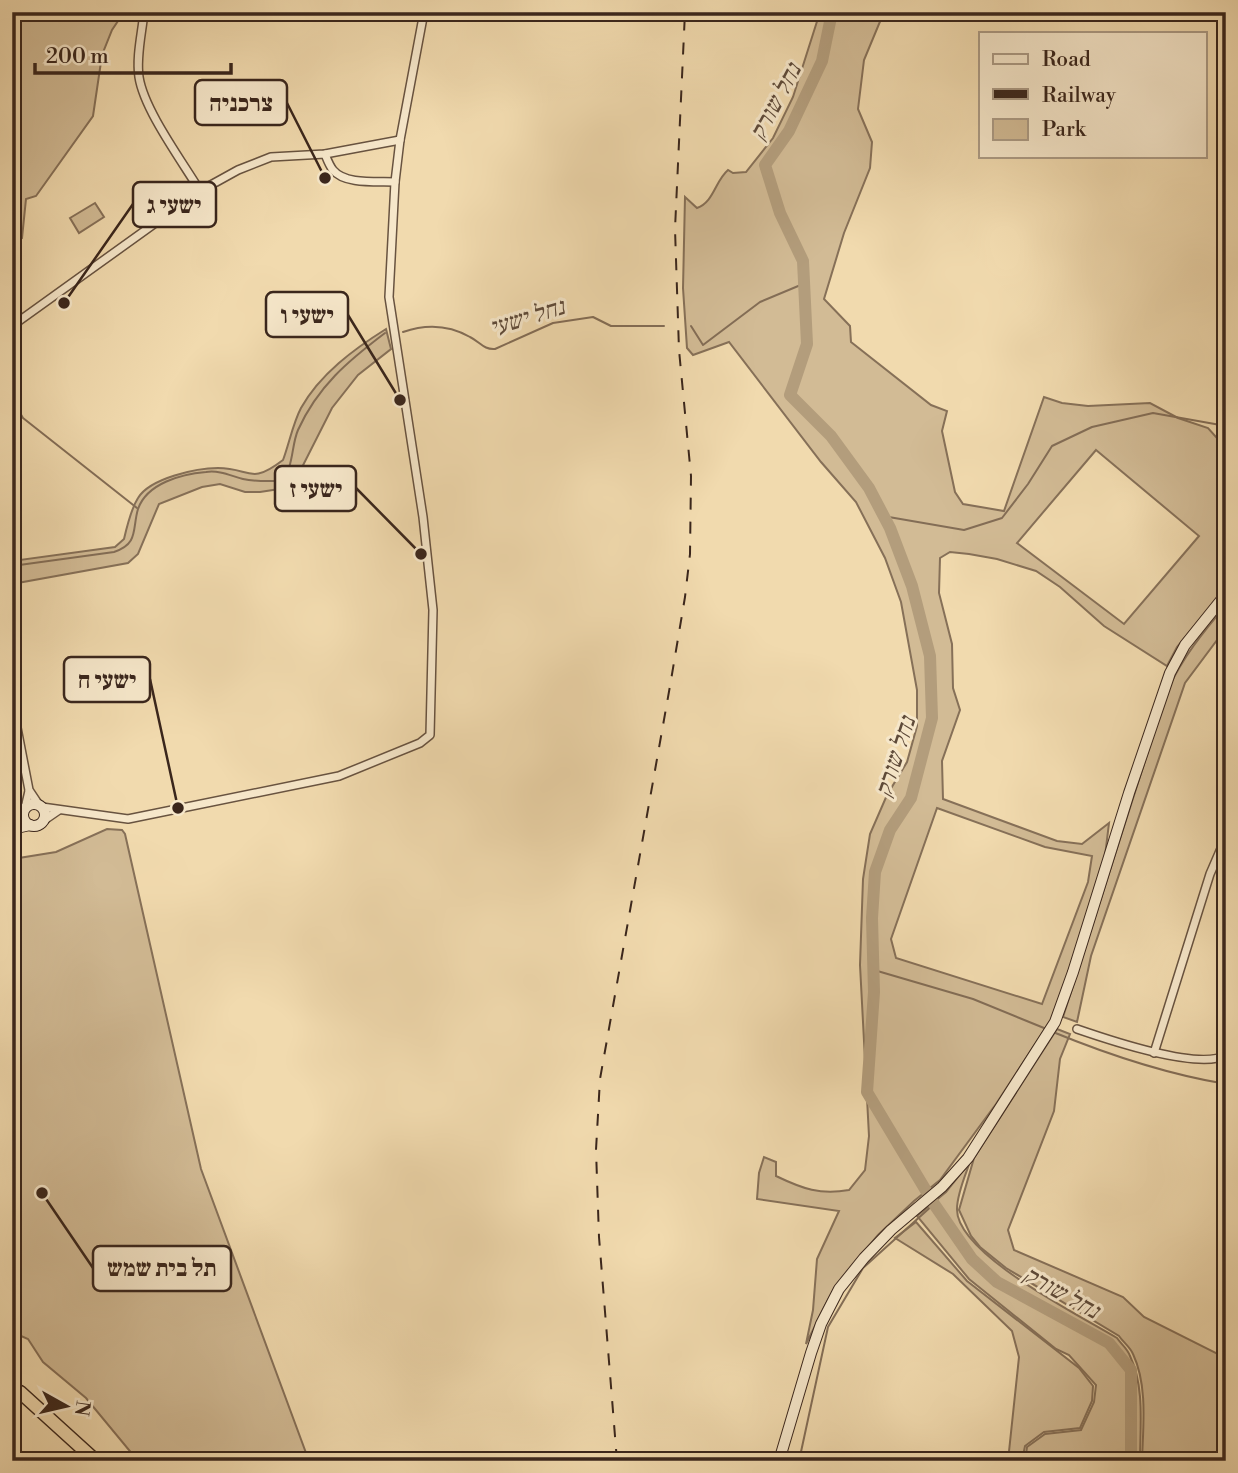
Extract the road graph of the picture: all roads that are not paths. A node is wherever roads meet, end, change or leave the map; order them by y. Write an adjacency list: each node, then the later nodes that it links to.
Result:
1 (145, 12): 6 (street)
2 (424, 12): 3 (street)
3 (400, 140): 4 (street); 5 (street)
4 (325, 154): 5 (street); 6 (street)
5 (395, 181): 12 (street)
6 (200, 191): 7 (street)
7 (12, 327)
8 (1226, 594): 25 (main road)
9 (12, 702): 10 (street)
10 (29, 790): 11 (street); 13 (street)
11 (41, 806): 12 (street); 13 (main road); 14 (main road)
12 (60, 809): 14 (street)
13 (24, 811): 15 (main road); 16 (main road)
14 (43, 821): 15 (main road)
15 (30, 825): 16 (main road)
16 (12, 828)
17 (1226, 837): 21 (street)
18 (1226, 1003): 20 (street)
19 (1076, 1029): 21 (street)
20 (1226, 1035)
21 (1154, 1053): 22 (street)
22 (1226, 1055)
23 (20, 1392): 24 (highway)
24 (96, 1461)
25 (779, 1461)

